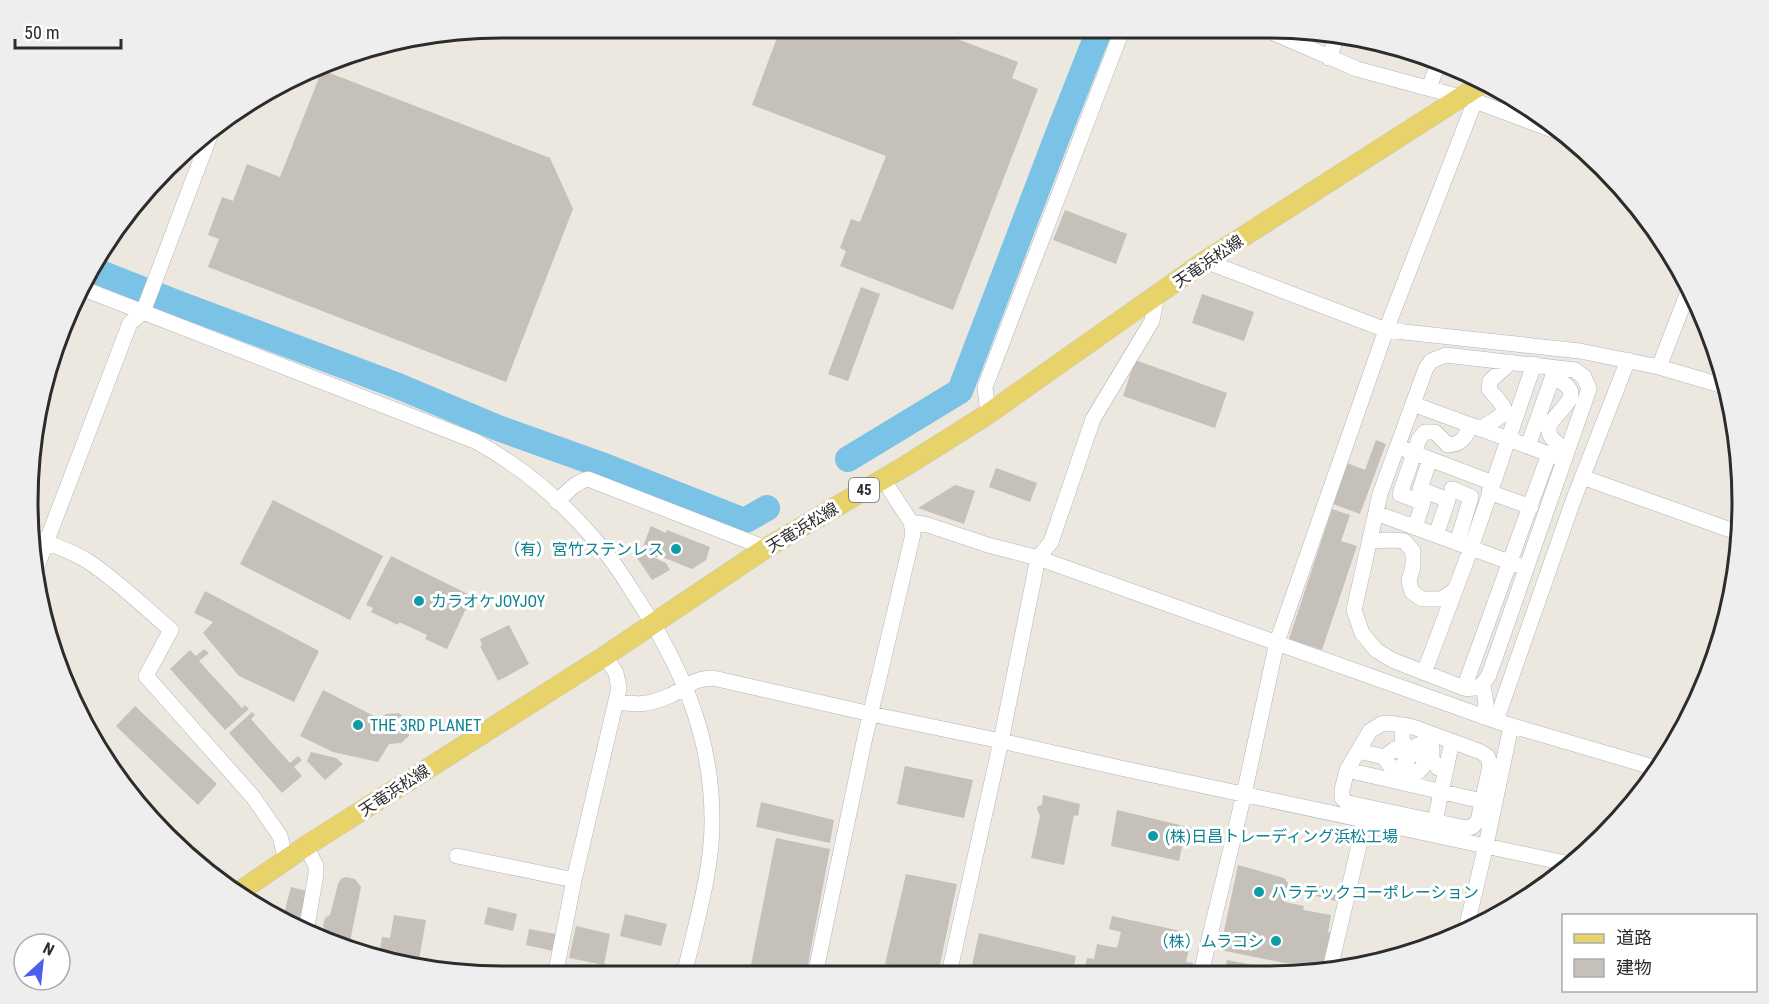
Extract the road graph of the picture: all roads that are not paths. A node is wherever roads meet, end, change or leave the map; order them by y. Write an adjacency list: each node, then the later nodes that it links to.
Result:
1 (1119, 38): 24 (street)
2 (1284, 38): 4 (street)
3 (1335, 42): 4 (street)
4 (1329, 58): 6 (street)
5 (1436, 70): 6 (street)
6 (1429, 88): 8 (street)
7 (1478, 89): 8 (main road, 天竜浜松線 / 45)
8 (1468, 99): 9 (street); 11 (main road, 天竜浜松線 / 45); 16 (street)
9 (1538, 125)
10 (207, 143): 15 (street)
11 (1205, 261): 13 (main road, 天竜浜松線 / 45); 16 (street)
12 (89, 290): 15 (street)
13 (1157, 295): 24 (main road, 天竜浜松線 / 45); 51 (street)
14 (1685, 299): 20 (street)
15 (145, 307): 38 (street); 47 (street)
16 (1386, 330): 17 (street); 56 (street)
17 (1628, 360): 20 (street); 34 (street)
18 (1511, 362): 19 (street); 23 (street); 25 (street)
19 (1534, 364): 21 (street); 26 (street)
20 (1659, 367): 22 (street)
21 (1554, 372): 27 (street); 31 (street); 31 (street)
22 (1716, 384)
23 (1413, 404): 25 (street); 28 (street)
24 (988, 414): 35 (main road, 天竜浜松線 / 45)
25 (1475, 427): 26 (street); 29 (street)
26 (1508, 439): 27 (street); 36 (street)
27 (1528, 446): 30 (street)
28 (1398, 447): 29 (street); 40 (street)
29 (1414, 453): 32 (street); 42 (street)
30 (1549, 454): 31 (street); 39 (street)
31 (1566, 456): 53 (street)
32 (1430, 459): 33 (street); 37 (street)
33 (1459, 470): 36 (street); 37 (street)
34 (1582, 477): 43 (street); 64 (street)
35 (883, 479): 41 (street); 49 (main road, 天竜浜松線 / 45)
36 (1491, 488): 39 (street); 48 (street)
37 (1450, 494): 44 (street); 48 (street)
38 (557, 502): 49 (street); 55 (street)
39 (1531, 507): 52 (street)
40 (1376, 513): 42 (street); 46 (street)
41 (911, 522): 51 (street); 63 (street)
42 (1414, 527): 44 (street)
43 (1731, 530)
44 (1436, 535): 48 (street)
45 (39, 540): 47 (street)
46 (1370, 542): 54 (street); 58 (street)
47 (46, 543): 50 (street); 81 (street)
48 (1464, 545): 52 (street); 54 (street)
49 (766, 548): 55 (main road, 天竜浜松線 / 45)
50 (40, 557)
51 (1038, 558): 56 (street); 67 (street)
52 (1511, 562): 53 (street); 61 (street)
53 (1526, 568): 59 (street)
54 (1455, 590): 58 (street)
55 (654, 623): 57 (main road, 天竜浜松線 / 45); 60 (street)
56 (1277, 642): 64 (street); 74 (street)
57 (605, 656): 62 (street); 79 (main road, 天竜浜松線 / 45)
58 (1424, 673): 61 (street)
59 (1483, 685): 61 (street); 64 (street)
60 (686, 686): 62 (street); 63 (street); 89 (street)
61 (1464, 688)
62 (616, 702): 83 (street)
63 (871, 714): 67 (street); 90 (street)
64 (1490, 719): 66 (street)
65 (1405, 725): 68 (street); 69 (street); 71 (street)
66 (1511, 726): 70 (street); 78 (street)
67 (1001, 741): 74 (street); 91 (street)
68 (1452, 741): 71 (street); 75 (street)
69 (1359, 750): 71 (street); 72 (street)
70 (1649, 766)
71 (1436, 768): 73 (street)
72 (1347, 770): 73 (street); 77 (street)
73 (1442, 792): 75 (street); 77 (street)
74 (1244, 794): 76 (street); 92 (street)
75 (1482, 801): 77 (street)
76 (1365, 820): 78 (street); 87 (street)
77 (1435, 821)
78 (1486, 845): 82 (street); 85 (street)
79 (306, 846): 81 (main road, 天竜浜松線 / 45); 86 (street)
80 (457, 855): 83 (street)
81 (286, 861): 84 (main road, 天竜浜松線 / 45)
82 (1561, 862)
83 (574, 880): 88 (street)
84 (245, 888)
85 (1468, 921)
86 (307, 924)
87 (1331, 962)
88 (557, 966)
89 (686, 966)
90 (817, 966)
91 (951, 966)
92 (1203, 966)

